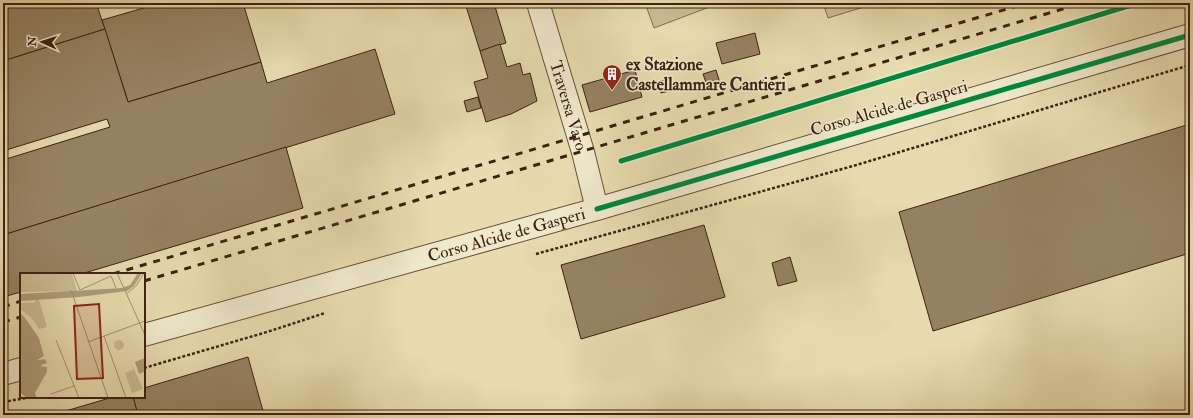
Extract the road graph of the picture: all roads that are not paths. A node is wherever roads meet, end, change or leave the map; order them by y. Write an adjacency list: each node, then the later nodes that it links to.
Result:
1 (538, 3): 3 (street, Traversa Varo)
2 (1190, 34): 3 (street, Corso Alcide de Gasperi)
3 (597, 209): 4 (street, Corso Alcide de Gasperi)
4 (145, 335)
5 (20, 369): 6 (street)
6 (3, 374)

